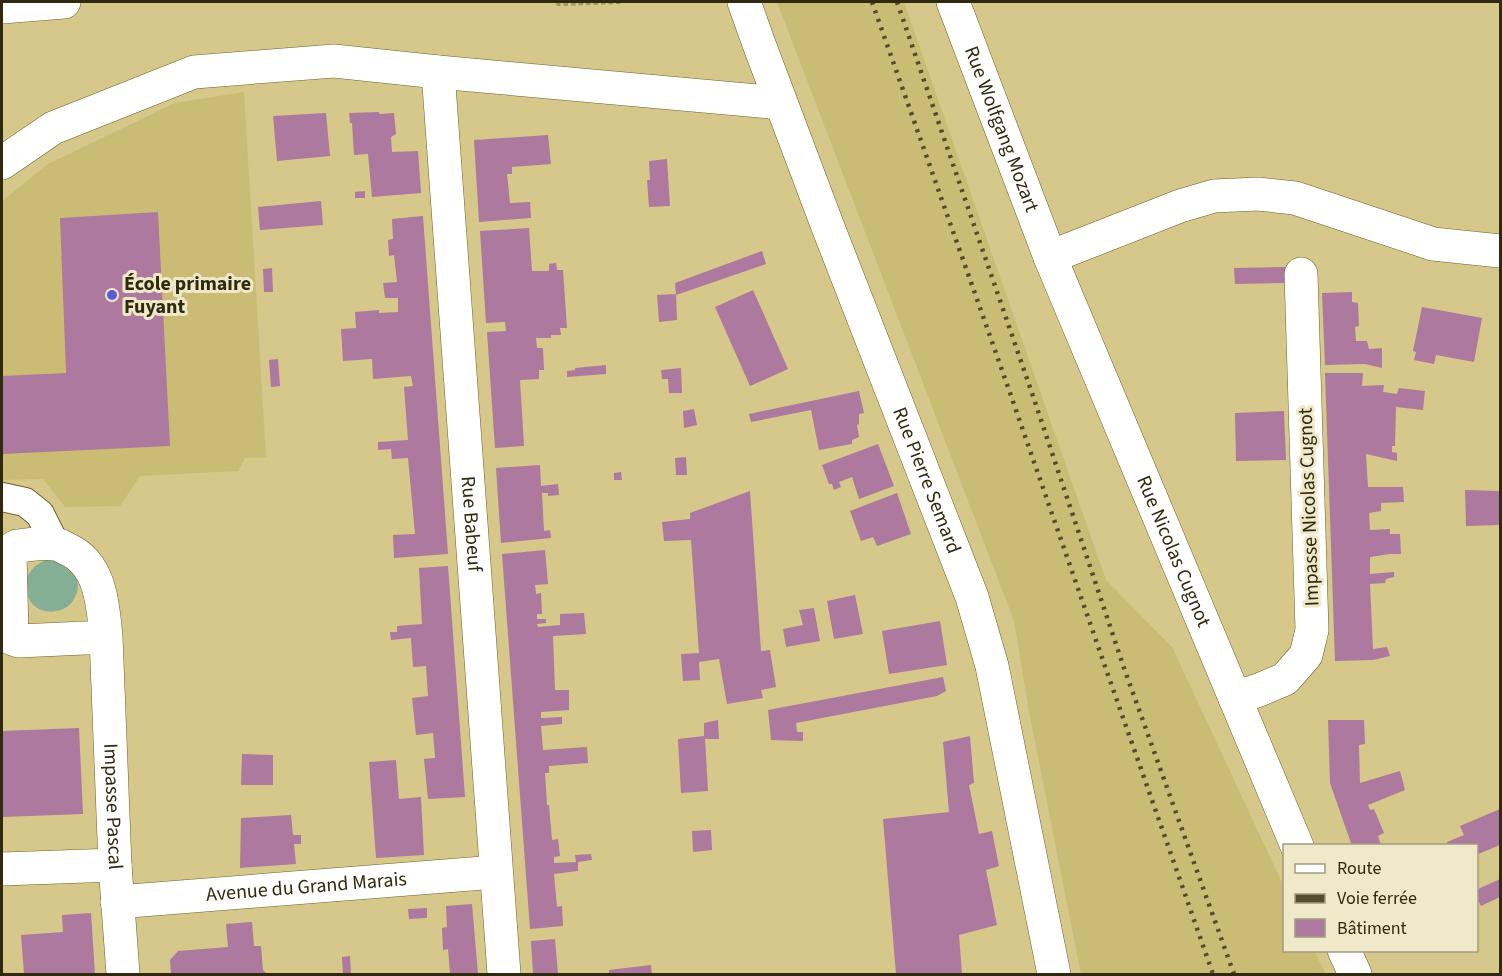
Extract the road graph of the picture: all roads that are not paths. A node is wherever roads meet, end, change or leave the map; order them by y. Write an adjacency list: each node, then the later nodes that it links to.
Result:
1 (64, 2): 4 (street)
2 (744, 2): 6 (street, Rue Pierre Semard)
3 (953, 2): 9 (street, Rue Wolfgang Mozart)
4 (2, 7)
5 (438, 72): 6 (street); 7 (street); 18 (street, Rue Babeuf)
6 (781, 103): 23 (street, Rue Pierre Semard)
7 (2, 163)
8 (1500, 251): 9 (street)
9 (1050, 257): 14 (street, Rue Nicolas Cugnot)
10 (1301, 274): 14 (street, Impasse Nicolas Cugnot)
11 (2, 497): 12 (street)
12 (56, 544): 13 (street, Impasse Pascal); 13 (street)
13 (106, 637): 16 (street, Impasse Pascal)
14 (1235, 698): 15 (street, Rue Nicolas Cugnot)
15 (1296, 844)
16 (115, 864): 17 (street); 19 (street, Impasse Pascal)
17 (2, 869)
18 (496, 872): 19 (street, Avenue du Grand Marais); 22 (street, Rue Babeuf)
19 (117, 902): 21 (street, Impasse Pascal)
20 (1344, 952): 24 (street)
21 (123, 975)
22 (504, 975)
23 (1054, 975)
24 (1355, 975)

